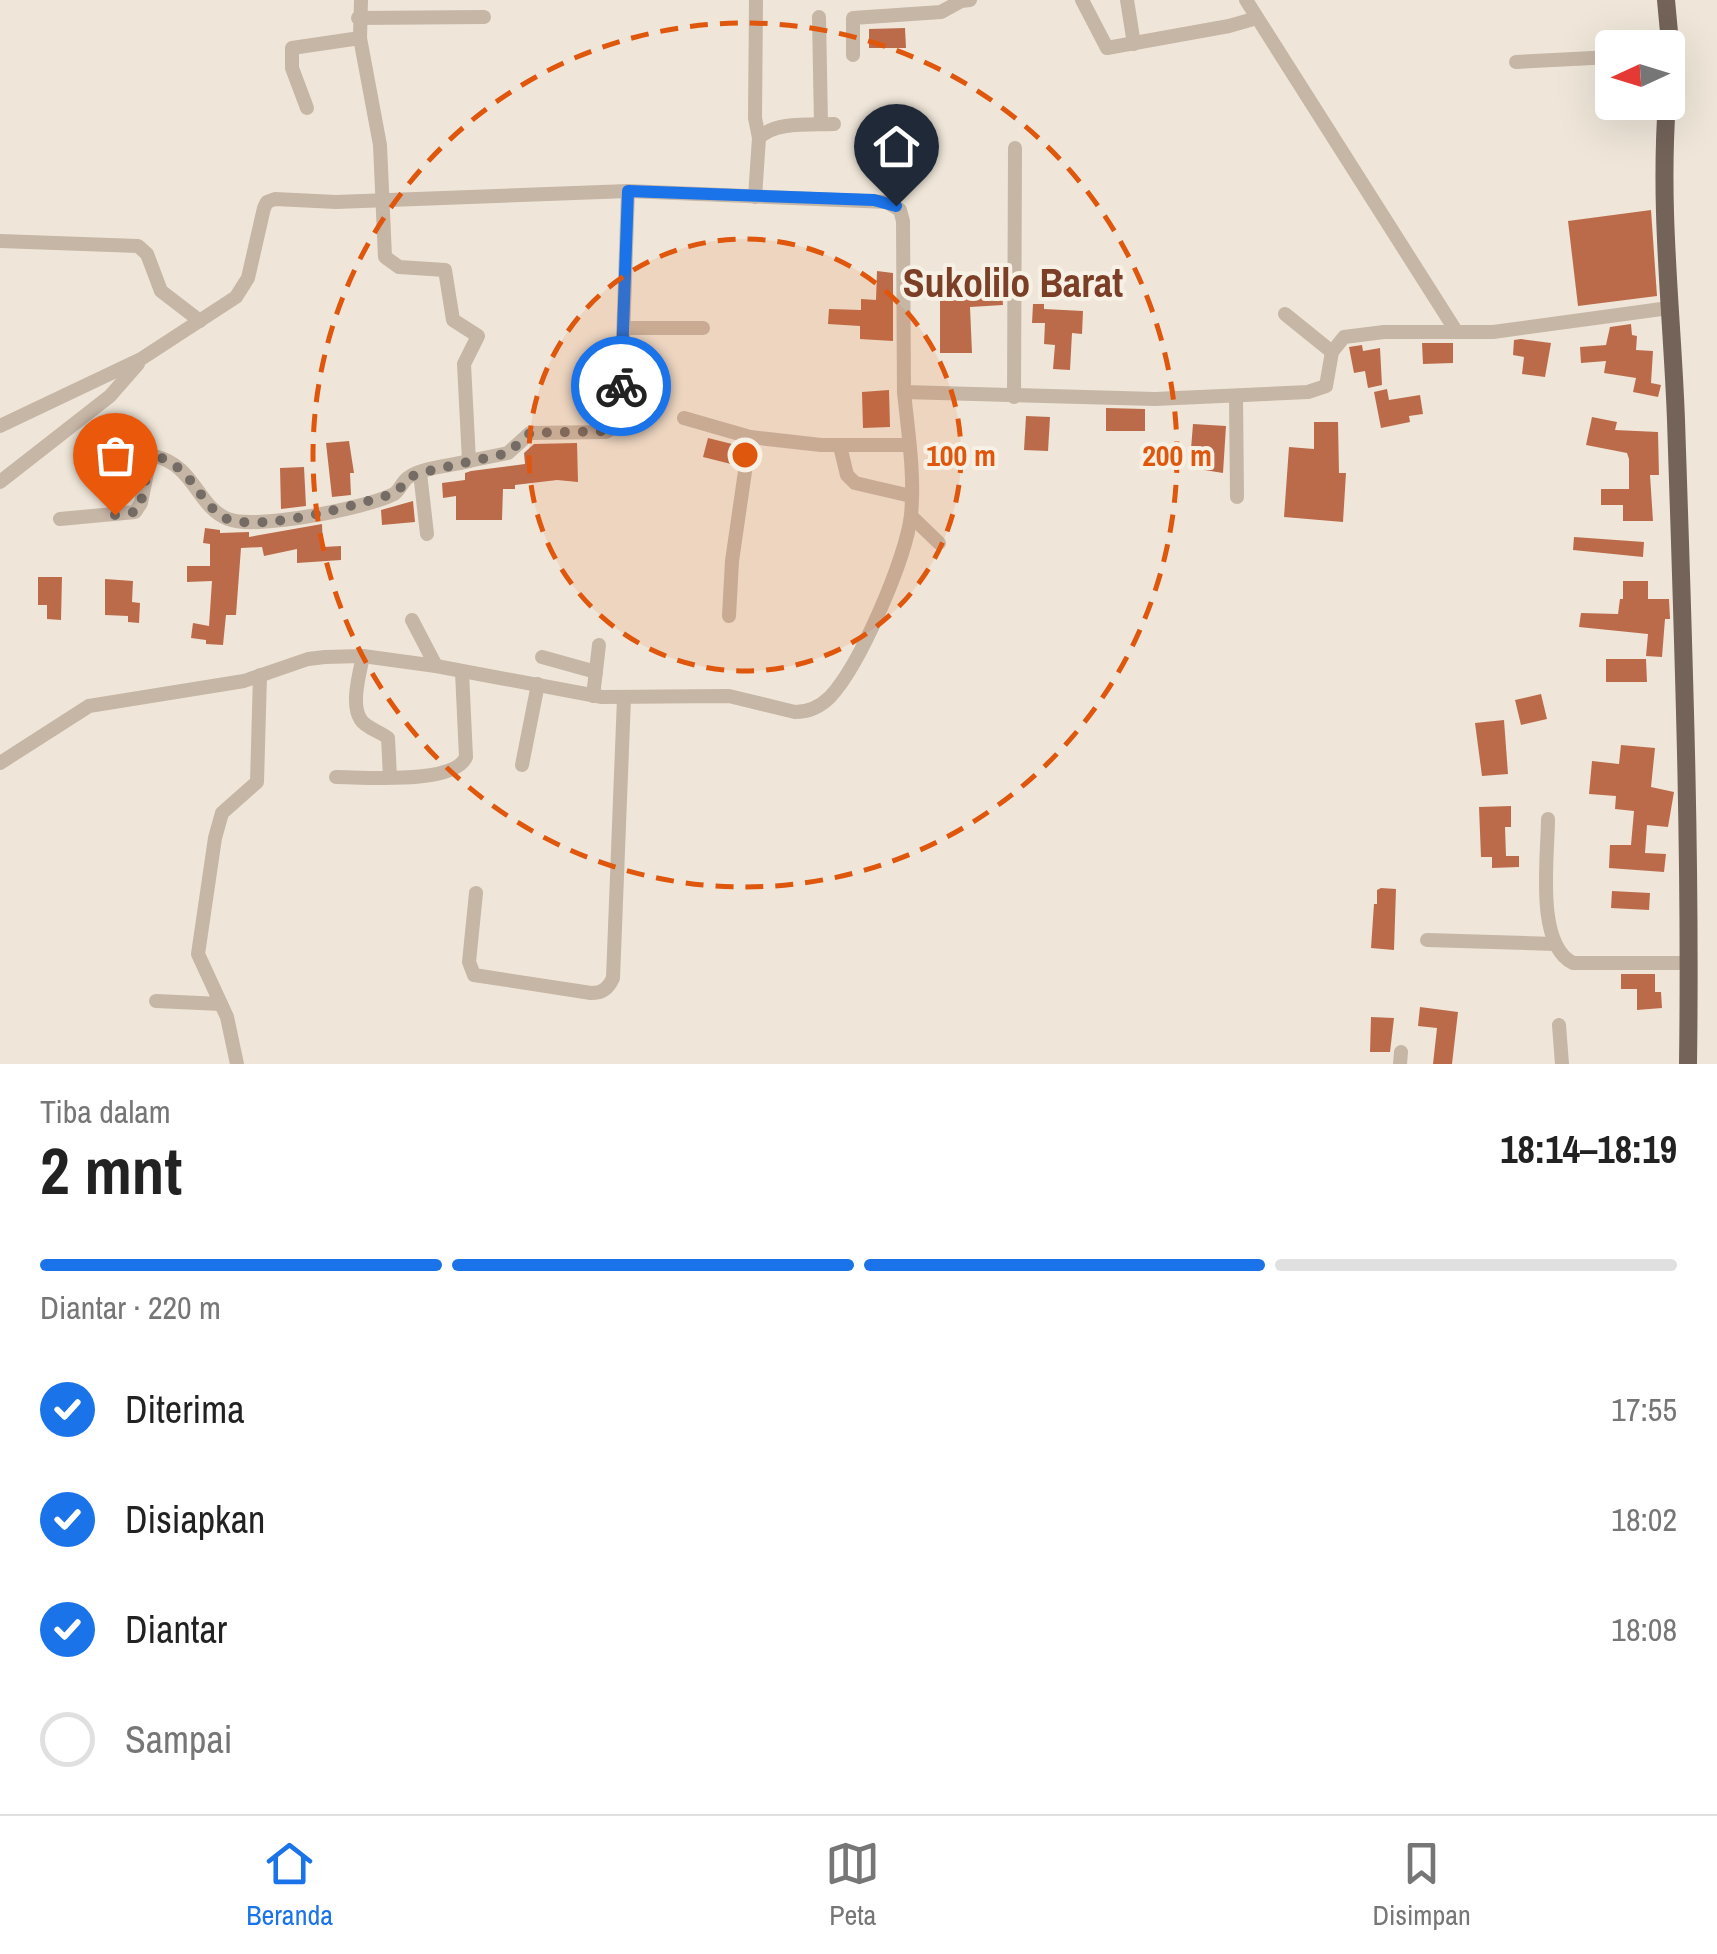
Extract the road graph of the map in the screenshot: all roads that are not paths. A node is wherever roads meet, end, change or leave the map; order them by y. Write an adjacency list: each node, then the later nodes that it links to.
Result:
1 (361, 0): 10 (street)
2 (756, 0): 20 (street)
3 (970, 0): 15 (street)
4 (1082, 0): 14 (street)
5 (1127, 0): 14 (street)
6 (1246, 0): 11 (street)
7 (1666, 0): 12 (main road)
8 (484, 17): 10 (street)
9 (819, 17): 20 (street)
10 (358, 18): 13 (street)
11 (1257, 18): 14 (street); 31 (street)
12 (1668, 30)
13 (360, 38): 18 (street); 24 (street)
14 (1134, 44)
15 (854, 55)
16 (1595, 58): 17 (street)
17 (1516, 62)
18 (307, 108)
19 (1666, 120): 26 (main road)
20 (759, 138): 23 (street)
21 (1015, 148): 35 (street)
22 (628, 191): 23 (street); 24 (street); 29 (street)
23 (754, 197): 34 (street)
24 (383, 198): 28 (street); 42 (street)
25 (0, 241): 28 (street)
26 (1668, 308): 31 (street); 71 (main road)
27 (1285, 314): 32 (street)
28 (200, 321): 33 (street)
29 (624, 328): 30 (street); 42 (street)
30 (703, 328)
31 (1456, 331): 32 (street)
32 (1332, 352): 36 (street)
33 (142, 359): 38 (street); 44 (street)
34 (904, 392): 35 (street); 40 (street)
35 (1014, 396): 36 (street)
36 (1236, 396): 46 (street)
37 (684, 418): 39 (street)
38 (0, 426)
39 (750, 437): 41 (street); 51 (street)
40 (909, 444): 41 (street); 45 (street)
41 (840, 446): 45 (street)
42 (469, 462): 43 (street)
43 (420, 473): 48 (street); 49 (street)
44 (0, 482)
45 (911, 496): 47 (street)
46 (1238, 496)
47 (911, 516): 50 (street); 62 (street)
48 (60, 519)
49 (427, 534)
50 (938, 543)
51 (729, 616)
52 (412, 620): 56 (street)
53 (599, 646): 58 (street)
54 (363, 656): 56 (street); 59 (street); 66 (street)
55 (542, 657): 58 (street)
56 (436, 666): 57 (street)
57 (462, 672): 60 (street); 66 (street)
58 (596, 672): 61 (street)
59 (260, 675): 63 (street); 73 (street)
60 (538, 684): 61 (street); 64 (street)
61 (593, 696): 62 (street)
62 (624, 698): 68 (street)
63 (0, 763)
64 (522, 766)
65 (336, 776): 66 (street)
66 (390, 777)
67 (1548, 820): 70 (street)
68 (476, 892)
69 (1427, 940): 70 (street)
70 (1554, 944): 71 (street)
71 (1689, 963): 77 (main road)
72 (156, 1001): 73 (street)
73 (221, 1004): 75 (street)
74 (1559, 1026): 76 (street)
75 (237, 1064)
76 (1562, 1064)
77 (1688, 1064)

